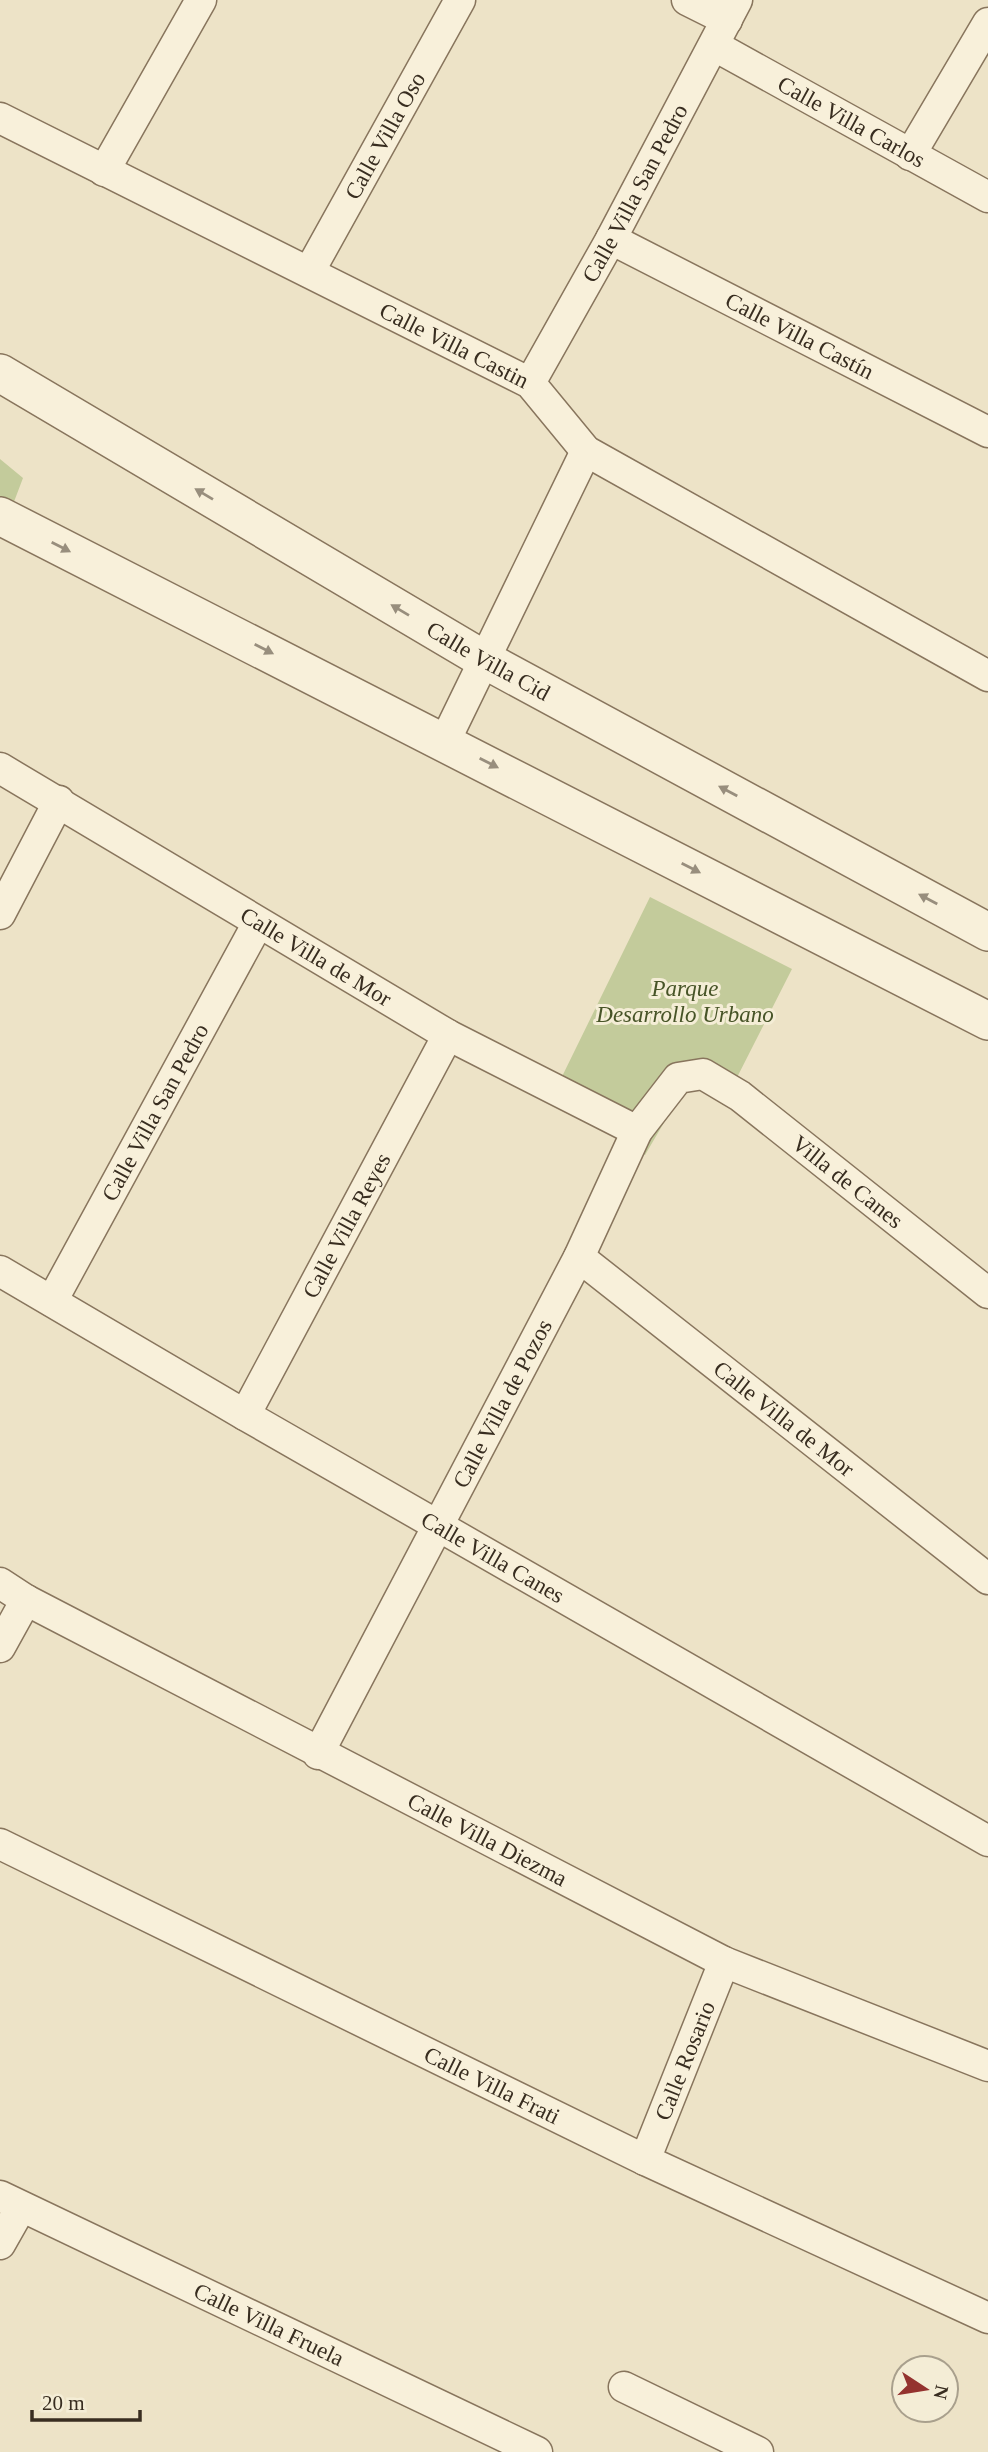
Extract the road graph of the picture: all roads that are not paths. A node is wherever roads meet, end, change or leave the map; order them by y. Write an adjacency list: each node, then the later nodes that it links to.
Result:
1 (201, 0): 8 (street)
2 (460, 0): 11 (street, Calle Villa Oso)
3 (687, 0): 4 (street, Calle Villa Carlos)
4 (726, 22): 7 (street, Calle Villa Carlos); 10 (street, Calle Villa San Pedro)
5 (988, 23): 7 (street)
6 (0, 118): 8 (street, Calle Villa Castin)
7 (910, 155): 9 (street, Calle Villa Carlos)
8 (104, 171): 11 (street, Calle Villa Castin)
9 (988, 197)
10 (611, 239): 13 (street, Calle Villa San Pedro); 14 (street, Calle Villa Castín)
11 (309, 272): 13 (street, Calle Villa Castin)
12 (0, 373): 17 (street, Calle Villa Cid, one-way to 12)
13 (530, 383): 15 (street, Calle Villa Castin)
14 (988, 432)
15 (586, 451): 17 (street); 18 (street, Calle Villa Castin)
16 (0, 516): 19 (street, one-way to 19)
17 (483, 659): 19 (street); 24 (street, Calle Villa Cid, one-way to 17)
18 (988, 676)
19 (445, 741): 25 (street, one-way to 25)
20 (0, 768): 21 (street, Calle Villa de Mor)
21 (59, 801): 22 (street); 23 (street, Calle Villa de Mor)
22 (0, 914)
23 (258, 923): 26 (street, Calle Villa de Mor); 32 (street, Calle Villa San Pedro)
24 (988, 932)
25 (988, 1021)
26 (448, 1035): 28 (street, Calle Villa de Mor); 33 (street, Calle Villa Reyes)
27 (703, 1074): 28 (street, Calle Villa de Pozos); 31 (street, Villa de Canes)
28 (637, 1131): 29 (street, Calle Villa de Pozos)
29 (579, 1257): 34 (street, Calle Villa de Pozos); 35 (street, Calle Villa de Mor)
30 (0, 1271): 32 (street, Calle Villa Canes)
31 (988, 1293)
32 (52, 1301): 33 (street, Calle Villa Canes)
33 (244, 1415): 34 (street, Calle Villa Canes)
34 (437, 1526): 39 (street, Calle Villa de Pozos); 40 (street, Calle Villa Canes)
35 (988, 1579)
36 (0, 1583): 37 (street, Calle Villa Diezma)
37 (26, 1600): 38 (street); 39 (street, Calle Villa Diezma)
38 (0, 1647)
39 (318, 1754): 42 (street, Calle Villa Diezma)
40 (988, 1841)
41 (0, 1844): 44 (street, Calle Villa Frati)
42 (724, 1962): 43 (street, Calle Villa Diezma); 44 (street, Calle Rosario)
43 (988, 2066)
44 (645, 2160): 47 (street, Calle Villa Frati)
45 (10, 2202): 46 (street); 49 (street, Calle Villa Fruela)
46 (0, 2244)
47 (988, 2318)
48 (624, 2387): 50 (street)
49 (528, 2450)
50 (758, 2452)

